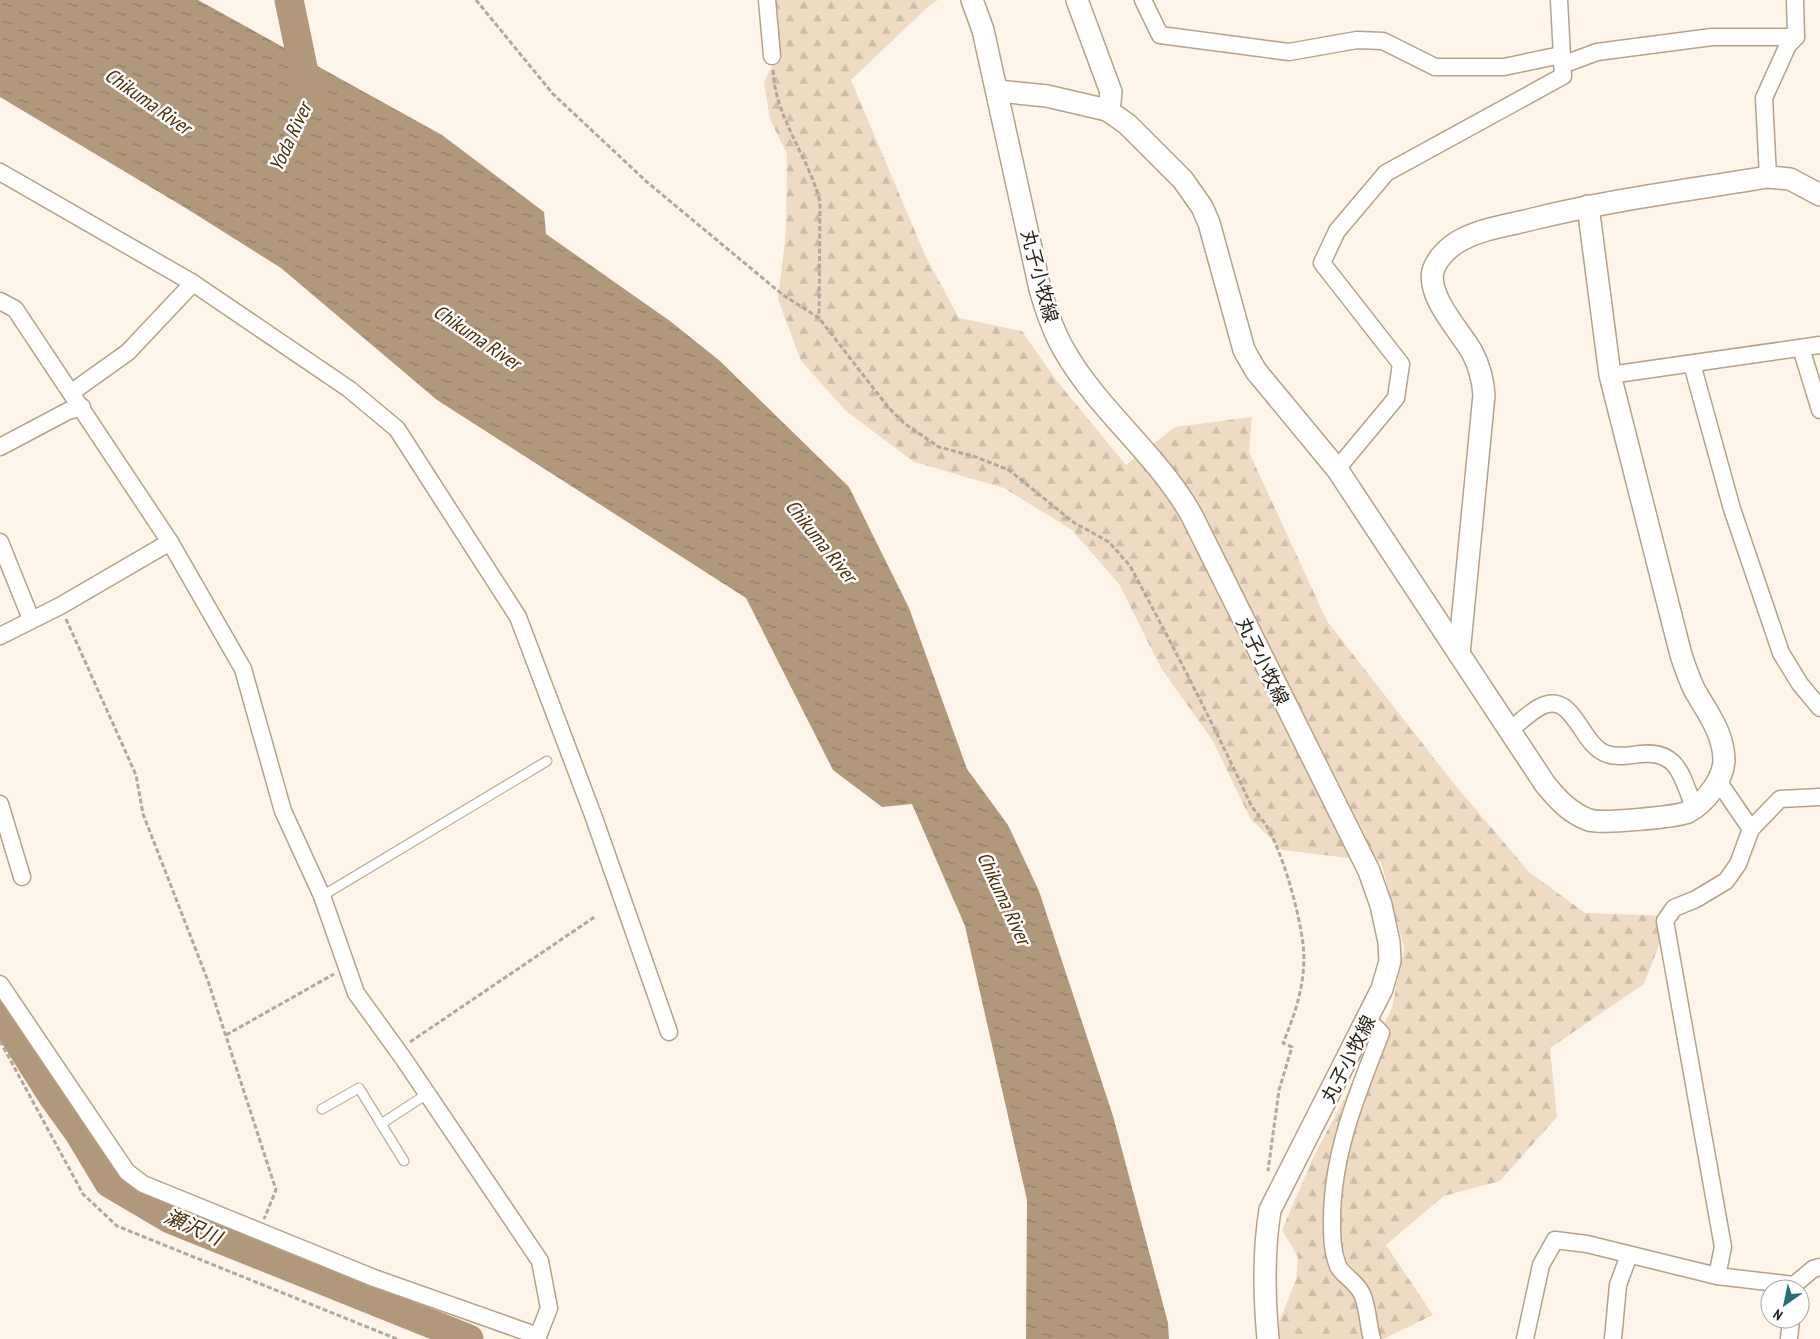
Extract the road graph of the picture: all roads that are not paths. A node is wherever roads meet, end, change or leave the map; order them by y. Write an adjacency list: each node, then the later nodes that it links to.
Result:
1 (767, 0): 8 (street)
2 (972, 0): 10 (street, 丸子小牧線)
3 (1077, 0): 11 (street)
4 (1143, 0): 9 (street)
5 (1559, 0): 9 (street)
6 (1794, 0): 7 (street)
7 (1796, 37): 9 (street); 13 (street)
8 (772, 56)
9 (1561, 60): 26 (street)
10 (998, 91): 11 (street); 43 (street, 丸子小牧線)
11 (1106, 110): 26 (street)
12 (0, 172): 16 (street)
13 (1768, 177): 14 (street); 15 (street)
14 (1820, 195)
15 (1588, 206): 21 (street); 31 (street)
16 (193, 283): 22 (street); 44 (street)
17 (0, 301): 22 (street)
18 (1820, 345): 19 (street)
19 (1801, 348): 20 (street); 24 (street)
20 (1692, 364): 21 (street); 32 (street)
21 (1610, 375): 35 (street)
22 (72, 392): 23 (street)
23 (82, 407): 25 (street); 28 (street)
24 (1820, 410)
25 (0, 447)
26 (1337, 469): 31 (street)
27 (0, 542): 29 (street)
28 (170, 542): 29 (street); 41 (street)
29 (31, 619): 30 (street)
30 (0, 636)
31 (1459, 654): 33 (street)
32 (1820, 708)
33 (1510, 730): 38 (street); 38 (street)
34 (547, 761): 41 (lane)
35 (1718, 781): 38 (street); 39 (street)
36 (1820, 797): 39 (street)
37 (0, 804): 40 (street)
38 (1694, 807)
39 (1751, 829): 51 (street)
40 (22, 877)
41 (322, 896): 45 (street)
42 (0, 984): 54 (street)
43 (1368, 1020): 55 (street, 丸子小牧線); 56 (street)
44 (669, 1032)
45 (427, 1094): 47 (lane); 54 (street)
46 (322, 1110): 47 (lane)
47 (381, 1124): 48 (lane)
48 (404, 1161)
49 (1630, 1255): 51 (street); 57 (street); 58 (street)
50 (1820, 1267): 52 (street)
51 (1717, 1276): 53 (street)
52 (1802, 1279)
53 (1760, 1282)
54 (538, 1337)
55 (1268, 1339)
56 (1372, 1339)
57 (1526, 1339)
58 (1613, 1339)

